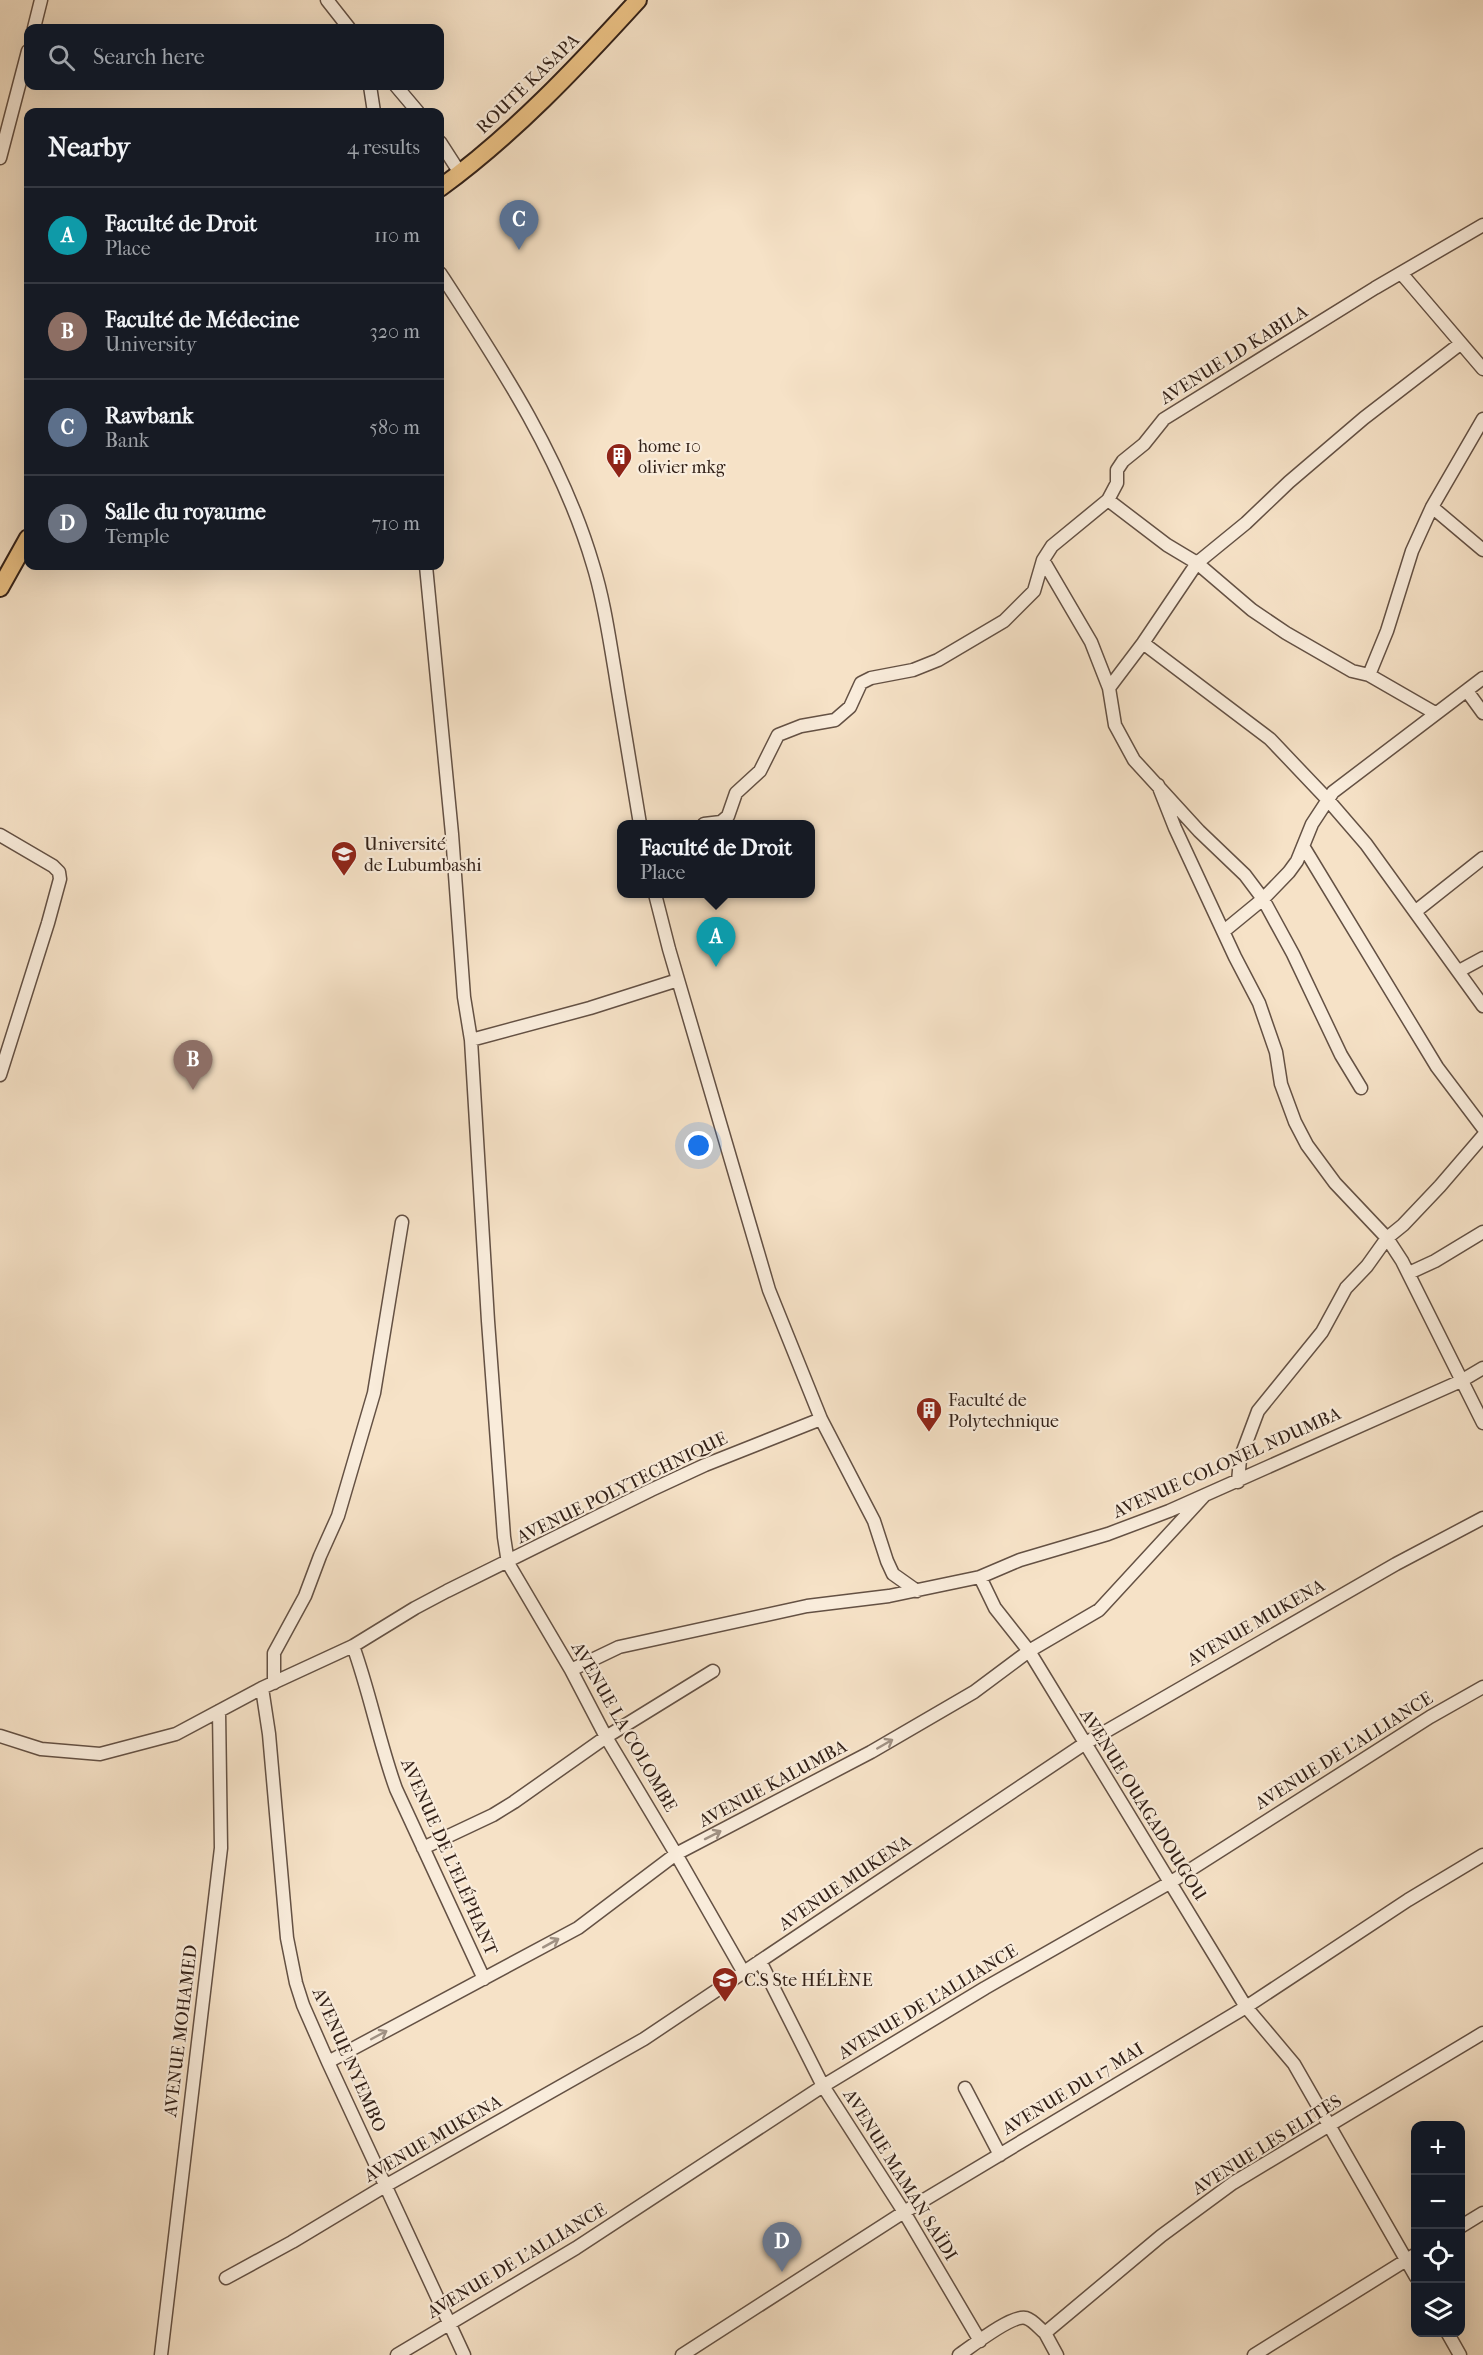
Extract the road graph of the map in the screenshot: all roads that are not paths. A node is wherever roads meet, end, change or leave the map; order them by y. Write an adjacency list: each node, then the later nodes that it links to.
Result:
1 (41, 0): 4 (street)
2 (327, 0): 5 (street)
3 (638, 0): 13 (main road, ROUTE KASAPA)
4 (35, 24)
5 (346, 24)
6 (24, 66): 12 (street)
7 (371, 90): 9 (street)
8 (399, 90): 10 (street)
9 (373, 108)
10 (415, 108)
11 (444, 148): 13 (street)
12 (0, 158)
13 (460, 173): 14 (main road, ROUTE KASAPA)
14 (444, 185)
15 (1483, 225): 16 (street, AVENUE LD KABILA)
16 (1401, 273): 18 (street); 21 (street, AVENUE LD KABILA)
17 (444, 279): 38 (street)
18 (1460, 344): 19 (street); 26 (street)
19 (1483, 369)
20 (1483, 419): 22 (street)
21 (1108, 500): 25 (street); 26 (street)
22 (1431, 507): 24 (street); 30 (street)
23 (24, 545): 28 (main road)
24 (1483, 550)
25 (1042, 560): 32 (street); 39 (street)
26 (1197, 563): 29 (street); 30 (street)
27 (426, 570): 51 (street)
28 (0, 588)
29 (1143, 643): 32 (street); 37 (street)
30 (1369, 675): 34 (street)
31 (1483, 678): 33 (street)
32 (1109, 688): 36 (street)
33 (1467, 691): 34 (street); 35 (street)
34 (1435, 713): 37 (street)
35 (1483, 713)
36 (1158, 785): 44 (street); 46 (street)
37 (1328, 800): 41 (street); 45 (street)
38 (639, 820)
39 (723, 820)
40 (1, 839): 52 (street)
41 (1303, 846): 44 (street); 54 (street)
42 (1483, 858): 45 (street)
43 (656, 898): 49 (street)
44 (1263, 899): 46 (street); 53 (street)
45 (1416, 911): 48 (street)
46 (1224, 931): 58 (street)
47 (1483, 958): 48 (street)
48 (1459, 971): 50 (street)
49 (678, 980): 51 (street); 62 (street)
50 (1483, 1006)
51 (471, 1040): 67 (street)
52 (0, 1075)
53 (1361, 1088)
54 (1483, 1128)
55 (1483, 1136): 58 (street)
56 (402, 1222): 74 (street)
57 (1483, 1232): 59 (street)
58 (1388, 1239): 59 (street); 64 (street)
59 (1409, 1273): 61 (street)
60 (1483, 1368): 61 (street, AVENUE COLONEL NDUMBA)
61 (1461, 1380): 63 (street); 64 (street, AVENUE COLONEL NDUMBA)
62 (822, 1419): 67 (street, AVENUE POLYTECHNIQUE); 69 (street)
63 (1483, 1423)
64 (1238, 1482): 65 (street, AVENUE COLONEL NDUMBA)
65 (1204, 1496): 68 (street, AVENUE COLONEL NDUMBA); 71 (street, AVENUE KALUMBA)
66 (1483, 1518): 80 (street, AVENUE MUKENA)
67 (508, 1563): 70 (street, AVENUE POLYTECHNIQUE); 72 (street, AVENUE LA COLOMBE)
68 (980, 1577): 69 (street); 71 (street, AVENUE OUAGADOUGOU)
69 (917, 1591): 72 (street)
70 (353, 1646): 74 (street, AVENUE POLYTECHNIQUE); 81 (street, AVENUE DE L'ELÉPHANT)
71 (1029, 1651): 80 (street, AVENUE OUAGADOUGOU); 82 (street, AVENUE KALUMBA, one-way to 71)
72 (571, 1670): 79 (street, AVENUE LA COLOMBE)
73 (713, 1671): 79 (street)
74 (274, 1683): 76 (street, AVENUE POLYTECHNIQUE)
75 (1483, 1687): 84 (street, AVENUE DE L'ALLIANCE)
76 (262, 1688): 77 (street, AVENUE POLYTECHNIQUE); 90 (street, AVENUE NYEMBO)
77 (219, 1711): 78 (street, AVENUE POLYTECHNIQUE); 105 (street, AVENUE MOHAMED)
78 (0, 1736)
79 (606, 1737): 81 (street); 82 (street, AVENUE LA COLOMBE)
80 (1084, 1744): 84 (street, AVENUE OUAGADOUGOU); 85 (street, AVENUE MUKENA)
81 (423, 1848): 87 (street, AVENUE DE L'ELÉPHANT)
82 (676, 1854): 86 (street, AVENUE LA COLOMBE); 87 (street, AVENUE KALUMBA, one-way to 82)
83 (1483, 1855): 88 (street, AVENUE DU 17 MAI)
84 (1171, 1882): 88 (street, AVENUE OUAGADOUGOU); 91 (street, AVENUE DE L'ALLIANCE)
85 (760, 1961): 86 (street, AVENUE MUKENA); 91 (street, AVENUE MAMAN SAÏDI)
86 (744, 1973): 95 (street, AVENUE MUKENA)
87 (484, 1979): 90 (street, AVENUE KALUMBA, one-way to 87)
88 (1246, 2007): 93 (street, AVENUE OUAGADOUGOU); 94 (street, AVENUE DU 17 MAI)
89 (1483, 2033): 93 (street, AVENUE LES ELITES)
90 (328, 2062): 95 (street, AVENUE NYEMBO)
91 (823, 2086): 96 (street, AVENUE MAMAN SAÏDI); 101 (street, AVENUE DE L'ALLIANCE)
92 (965, 2088): 94 (street)
93 (1329, 2126): 99 (street, AVENUE OUAGADOUGOU); 102 (street, AVENUE LES ELITES)
94 (1000, 2155): 96 (street, AVENUE DU 17 MAI)
95 (385, 2186): 100 (street, AVENUE MUKENA); 101 (street, AVENUE NYEMBO)
96 (904, 2212): 104 (street, AVENUE MAMAN SAÏDI); 108 (street, AVENUE DU 17 MAI)
97 (1483, 2213): 98 (street)
98 (1465, 2224)
99 (1411, 2257): 111 (street)
100 (226, 2278)
101 (449, 2323): 106 (street, AVENUE DE L'ALLIANCE); 107 (street, AVENUE NYEMBO)
102 (1045, 2333): 104 (street); 110 (street)
103 (1450, 2337): 112 (street)
104 (980, 2341): 109 (street)
105 (161, 2355)
106 (397, 2355)
107 (464, 2355)
108 (682, 2355)
109 (959, 2355)
110 (1057, 2355)
111 (1254, 2355)
112 (1460, 2355)

